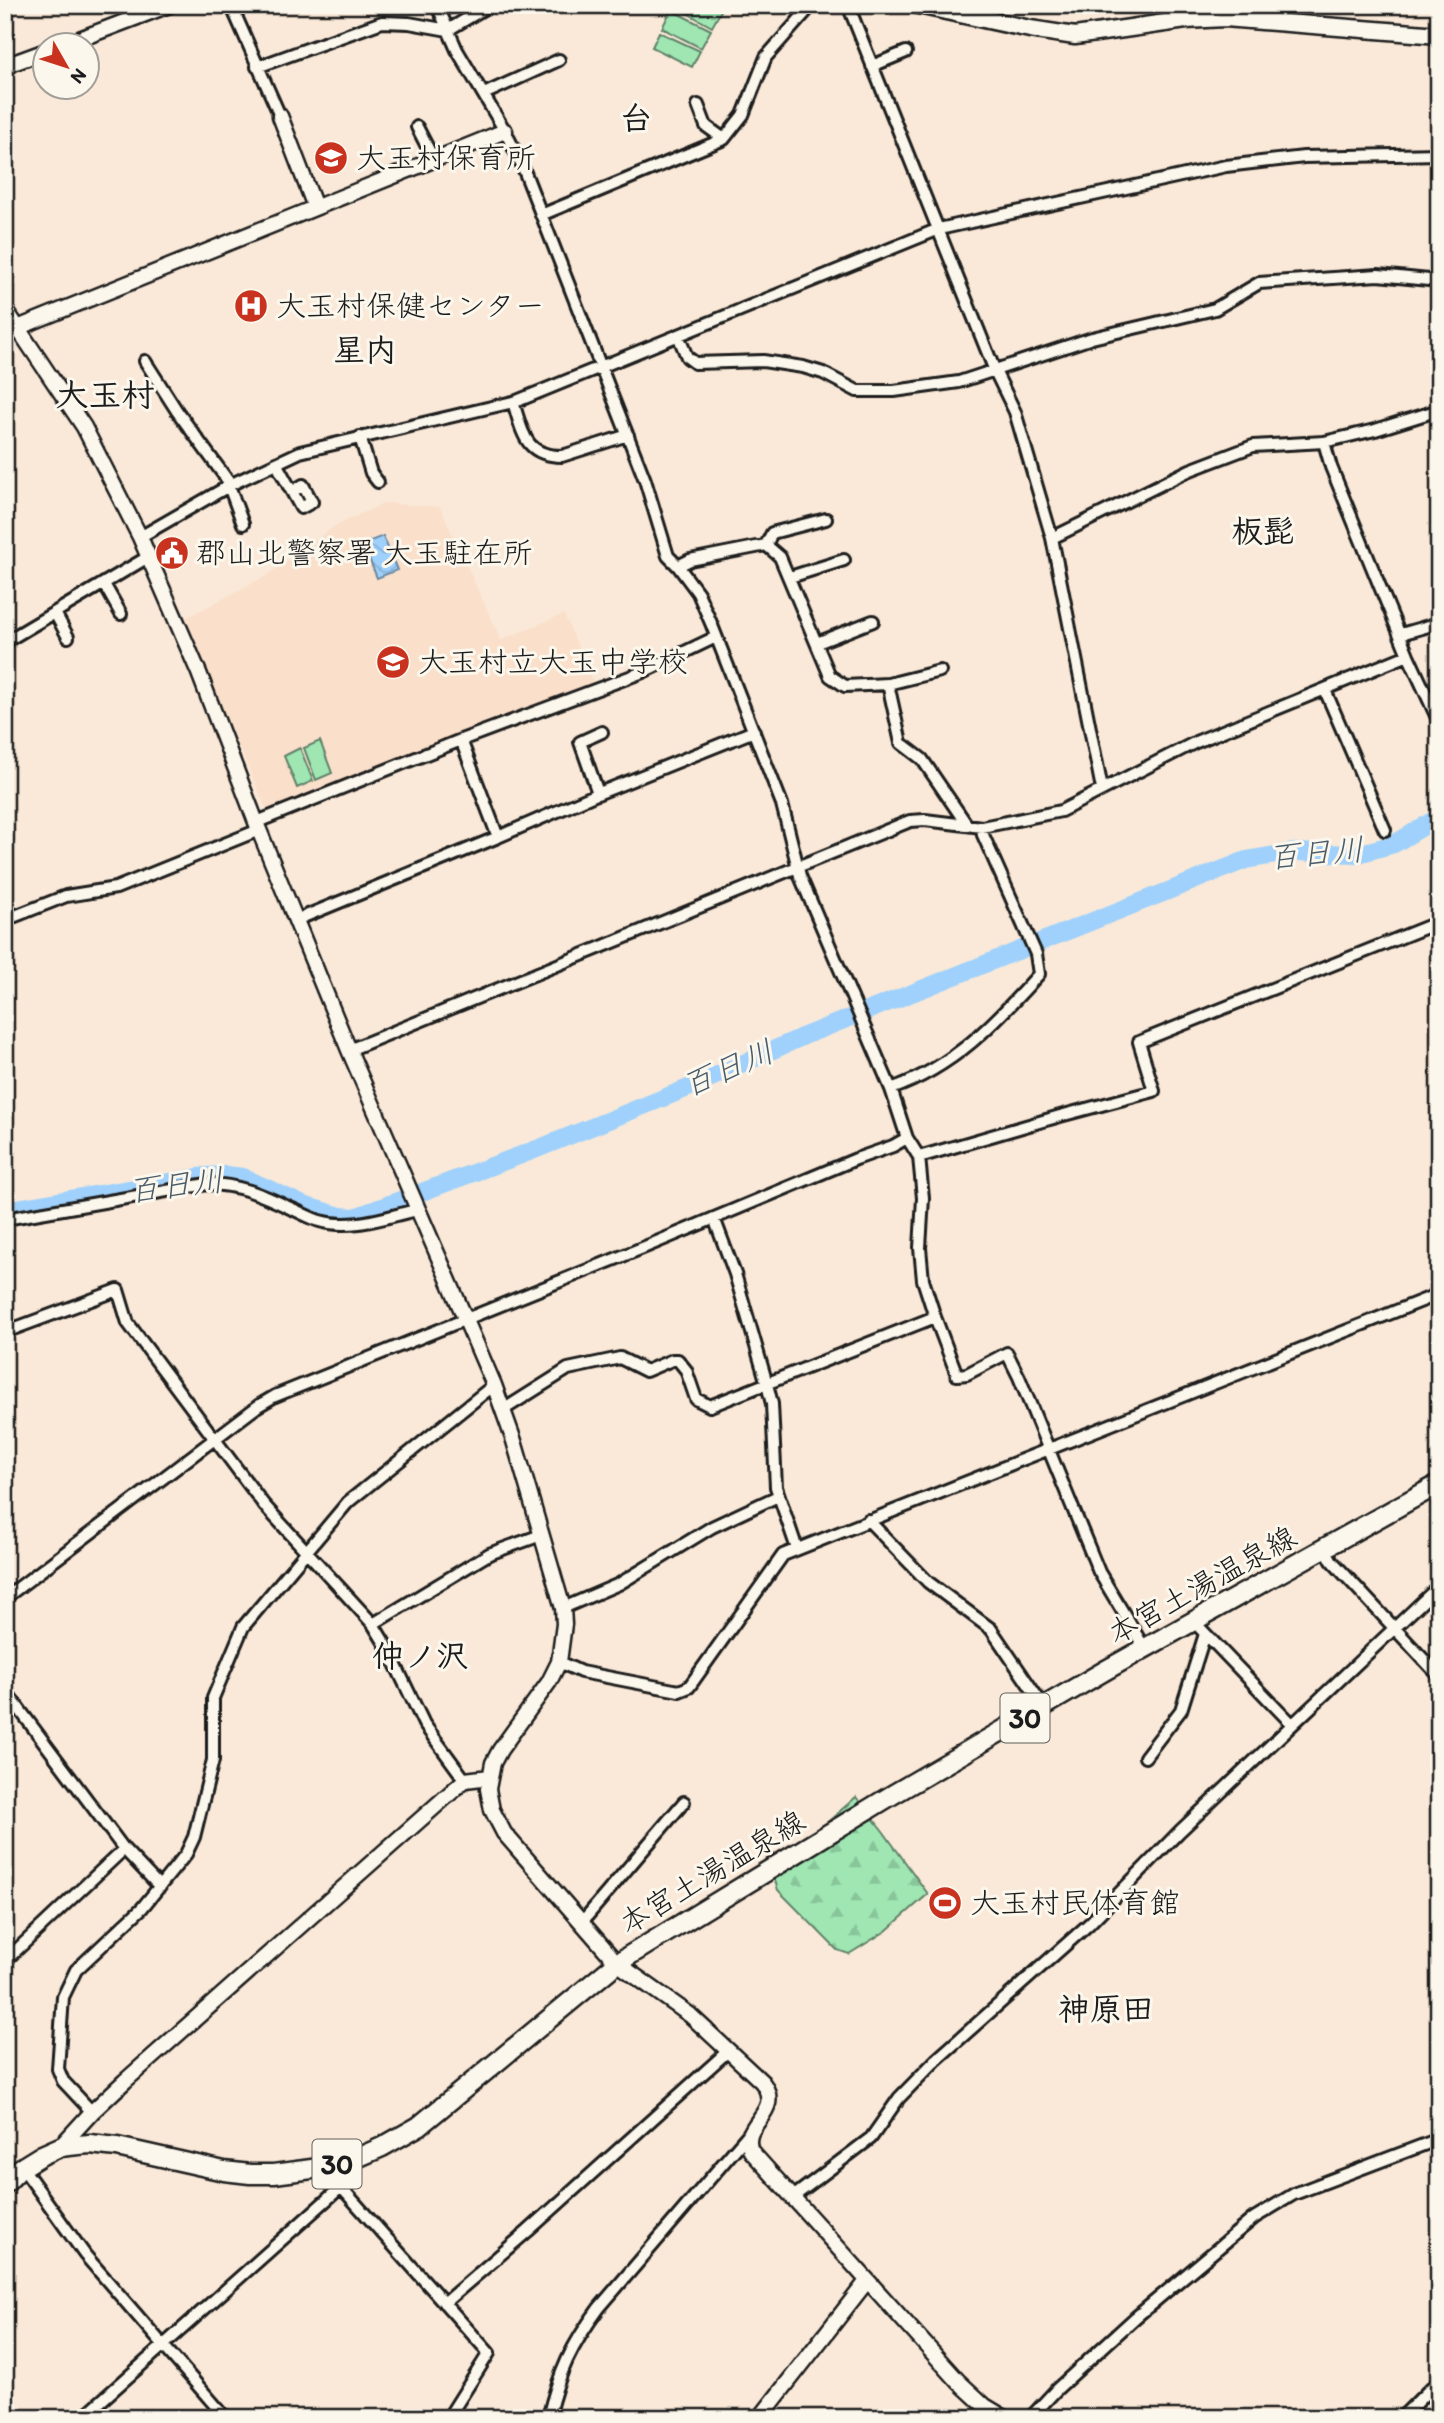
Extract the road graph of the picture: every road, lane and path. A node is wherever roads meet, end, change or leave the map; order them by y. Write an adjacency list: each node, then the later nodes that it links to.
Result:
1 (169, 5): 12 (street)
2 (231, 5): 19 (street)
3 (437, 5): 11 (street)
4 (490, 5): 11 (street)
5 (812, 5): 25 (street)
6 (848, 5): 18 (street)
7 (918, 5): 10 (main road)
8 (1176, 5): 10 (street)
9 (1225, 12): 10 (main road); 13 (main road)
10 (1186, 20)
11 (448, 30): 19 (street); 20 (street)
12 (98, 32)
13 (1439, 35)
14 (906, 52): 18 (street)
15 (32, 56): 17 (street)
16 (559, 60): 20 (street)
17 (5, 66)
18 (872, 66): 30 (street)
19 (257, 67): 22 (street)
20 (484, 94): 24 (street)
21 (698, 105): 25 (street)
22 (280, 116): 28 (street)
23 (417, 127): 27 (street)
24 (505, 131): 27 (street); 29 (street)
25 (724, 139): 29 (street)
26 (1439, 154): 30 (street)
27 (434, 160): 28 (street)
28 (316, 207): 33 (street)
29 (541, 215): 36 (street)
30 (939, 229): 34 (street); 37 (street)
31 (1439, 281): 37 (street)
32 (5, 309): 33 (street)
33 (11, 331): 49 (street)
34 (678, 335): 36 (street); 37 (street)
35 (145, 361): 45 (street)
36 (602, 367): 38 (street); 40 (street)
37 (995, 371): 50 (street)
38 (513, 402): 40 (street); 41 (street)
39 (1439, 410): 42 (street)
40 (628, 435): 54 (street)
41 (360, 437): 43 (street); 44 (street)
42 (1324, 442): 50 (street); 61 (street)
43 (276, 463): 45 (street); 46 (street)
44 (378, 482)
45 (230, 486): 48 (street); 49 (street)
46 (292, 492)
47 (825, 519): 51 (street)
48 (243, 524)
49 (140, 537): 52 (street)
50 (1052, 538): 74 (street)
51 (765, 545): 54 (street); 55 (street)
52 (148, 557): 56 (street); 77 (street)
53 (844, 560): 55 (street)
54 (678, 566): 63 (street)
55 (790, 577): 65 (street)
56 (104, 584): 57 (street); 58 (street)
57 (55, 613): 62 (street); 64 (street)
58 (121, 614)
59 (873, 621): 65 (street)
60 (1439, 623): 61 (street)
61 (1401, 634): 66 (street)
62 (68, 637)
63 (716, 637): 71 (street); 73 (street)
64 (5, 642)
65 (817, 643): 68 (street)
66 (1408, 655): 69 (street); 70 (street)
67 (940, 671): 68 (street)
68 (888, 684): 76 (street)
69 (1325, 690): 74 (street); 79 (street)
70 (1439, 722)
71 (754, 731): 75 (street); 81 (street)
72 (602, 732): 75 (street)
73 (461, 740): 77 (street); 80 (street)
74 (1102, 789): 78 (street)
75 (598, 793): 80 (street)
76 (967, 825): 78 (street); 81 (street)
77 (258, 826): 82 (street); 83 (street)
78 (982, 827): 86 (street)
79 (1385, 830)
80 (498, 837): 83 (street)
81 (797, 868): 85 (street); 86 (street)
82 (5, 920)
83 (296, 920): 85 (street)
84 (1439, 922): 88 (street)
85 (349, 1050): 89 (street)
86 (891, 1089): 87 (street)
87 (907, 1138): 88 (street); 91 (street)
88 (919, 1157): 93 (street)
89 (416, 1206): 90 (street); 94 (street)
90 (5, 1219)
91 (714, 1219): 94 (street); 96 (street)
92 (1439, 1294): 100 (street)
93 (935, 1317): 96 (street); 100 (street)
94 (465, 1319): 97 (street); 99 (street)
95 (5, 1332): 99 (street)
96 (767, 1384): 98 (street); 102 (street)
97 (494, 1385): 98 (street); 107 (street)
98 (503, 1410): 104 (street)
99 (216, 1439): 107 (street); 109 (street)
100 (1048, 1451): 103 (street); 114 (street)
101 (1439, 1484): 105 (main road, 本宮土湯温泉線 / 30)
102 (778, 1496): 106 (street); 110 (street)
103 (868, 1520): 106 (street); 118 (street)
104 (541, 1535): 110 (street); 111 (street)
105 (1325, 1548): 112 (main road, 本宮土湯温泉線 / 30); 113 (street)
106 (797, 1549): 115 (street)
107 (307, 1552): 111 (street); 125 (street)
108 (1439, 1586): 113 (street)
109 (5, 1598)
110 (563, 1608): 115 (street)
111 (373, 1624): 122 (street)
112 (1200, 1627): 114 (main road, 本宮土湯温泉線 / 30); 119 (street); 120 (street)
113 (1393, 1629): 116 (street); 119 (street)
114 (1145, 1649): 118 (main road, 本宮土湯温泉線 / 30)
115 (559, 1662): 121 (street)
116 (1439, 1676)
117 (5, 1690): 124 (street)
118 (1044, 1707): 128 (main road, 本宮土湯温泉線 / 30)
119 (1292, 1724): 138 (street)
120 (1145, 1757)
121 (490, 1777): 122 (street); 126 (street)
122 (465, 1780): 130 (street)
123 (684, 1802): 126 (street)
124 (124, 1849): 125 (street); 127 (street)
125 (160, 1887): 130 (street)
126 (582, 1922): 128 (street)
127 (5, 1961)
128 (617, 1963): 129 (street); 135 (main road, 本宮土湯温泉線 / 30)
129 (728, 2052): 131 (street); 140 (street)
130 (92, 2112): 133 (street)
131 (751, 2132): 138 (street); 146 (street)
132 (1439, 2139): 149 (street)
133 (60, 2147): 134 (main road, 本宮土湯温泉線 / 30); 135 (main road, 本宮土湯温泉線 / 30)
134 (22, 2167): 136 (main road, 本宮土湯温泉線 / 30); 141 (street)
135 (327, 2167): 137 (street)
136 (5, 2184)
137 (341, 2187): 140 (street); 141 (street)
138 (793, 2197): 139 (street)
139 (867, 2281): 147 (street); 148 (street)
140 (444, 2303): 145 (street)
141 (163, 2346): 143 (street); 144 (street)
142 (1439, 2384): 150 (street)
143 (82, 2418)
144 (226, 2418)
145 (448, 2418)
146 (548, 2418)
147 (760, 2418)
148 (1005, 2418)
149 (1030, 2418)
150 (1401, 2418)

